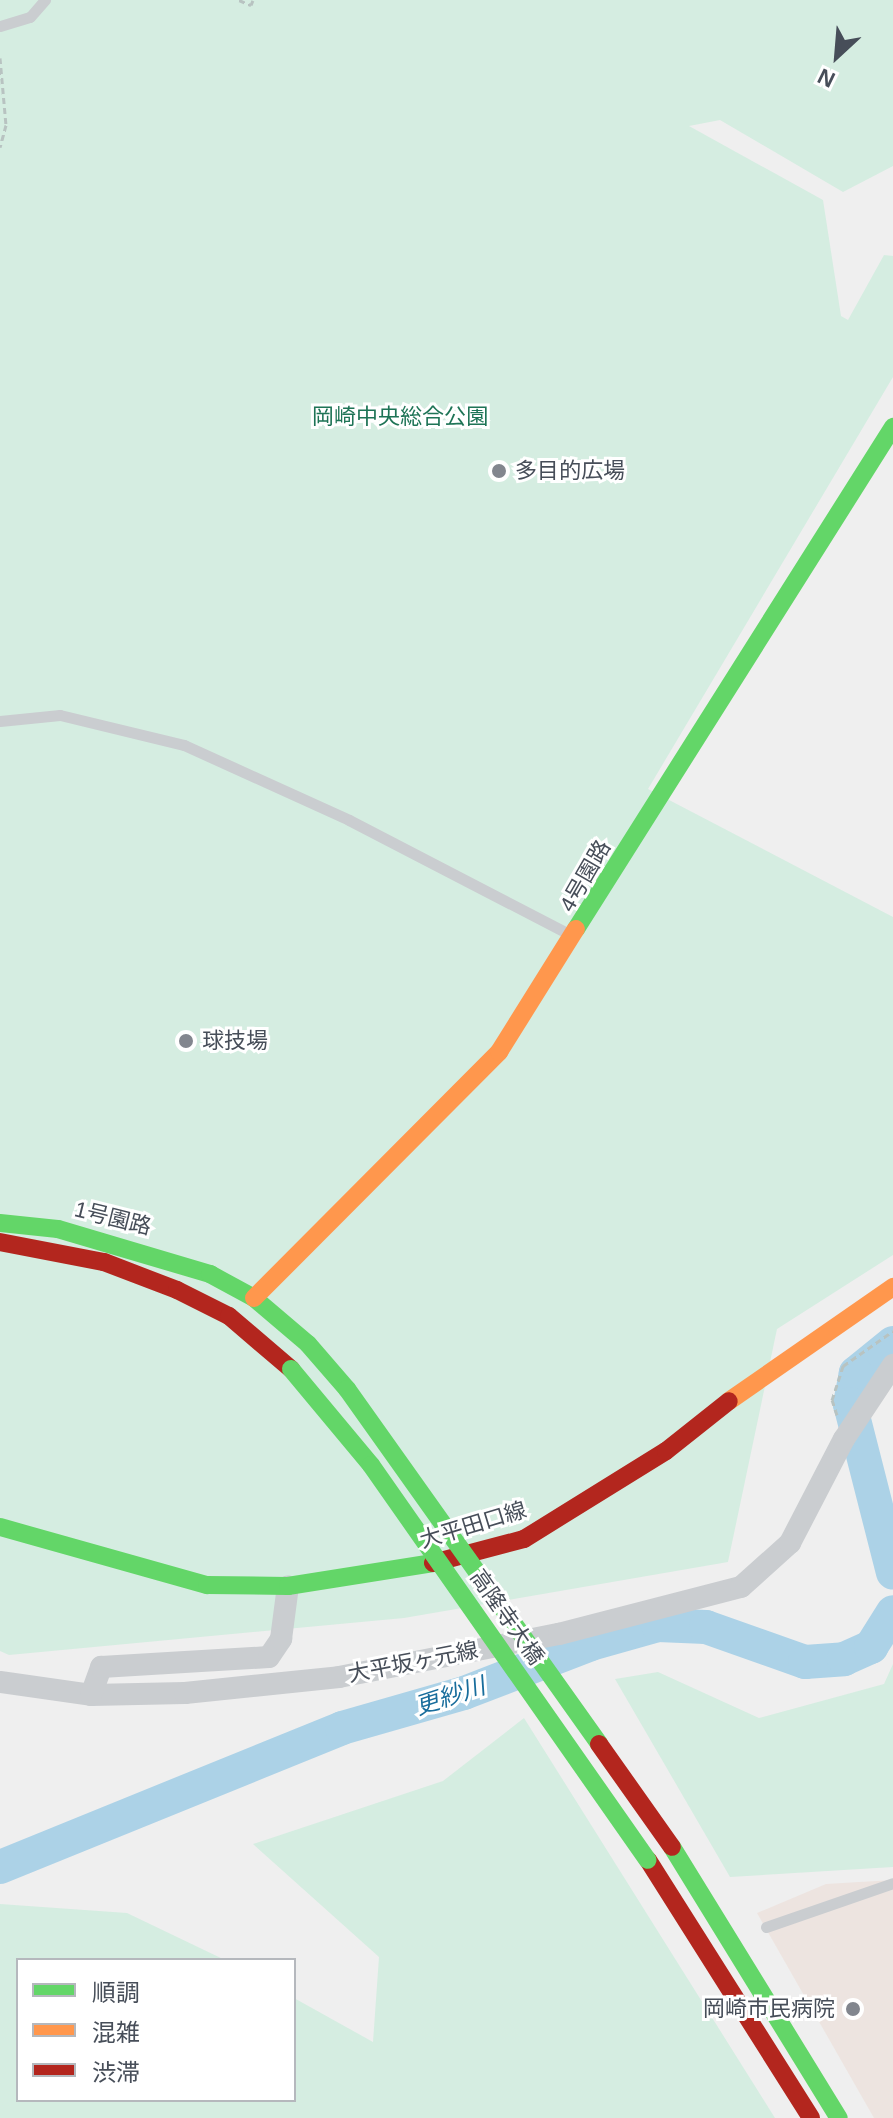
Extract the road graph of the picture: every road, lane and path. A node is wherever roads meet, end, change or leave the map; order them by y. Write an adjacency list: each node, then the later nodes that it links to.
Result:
1 (45, 0): 4 (lane)
2 (239, 0): 3 (path)
3 (253, 0)
4 (0, 26)
5 (0, 58): 6 (path)
6 (0, 147)
7 (893, 427): 9 (street, 4号園路)
8 (0, 721): 9 (lane)
9 (576, 938): 13 (street, 4号園路)
10 (0, 1223): 13 (street, 1号園路)
11 (0, 1242): 24 (street, 高隆寺大橋, bridge)
12 (893, 1287): 19 (street, 大平田口線)
13 (254, 1298): 15 (street, 1号園路)
14 (893, 1331): 17 (path)
15 (308, 1344): 25 (street, 高隆寺大橋, bridge)
16 (893, 1365): 17 (street, 大平坂ヶ元線)
17 (844, 1439): 21 (street, 大平坂ヶ元線)
18 (0, 1527): 19 (street, 大平田口線)
19 (288, 1586): 21 (street)
20 (0, 1682): 21 (street, 大平坂ヶ元線)
21 (91, 1695)
22 (893, 1883): 23 (lane)
23 (766, 1927)
24 (811, 2118)
25 (839, 2118)

